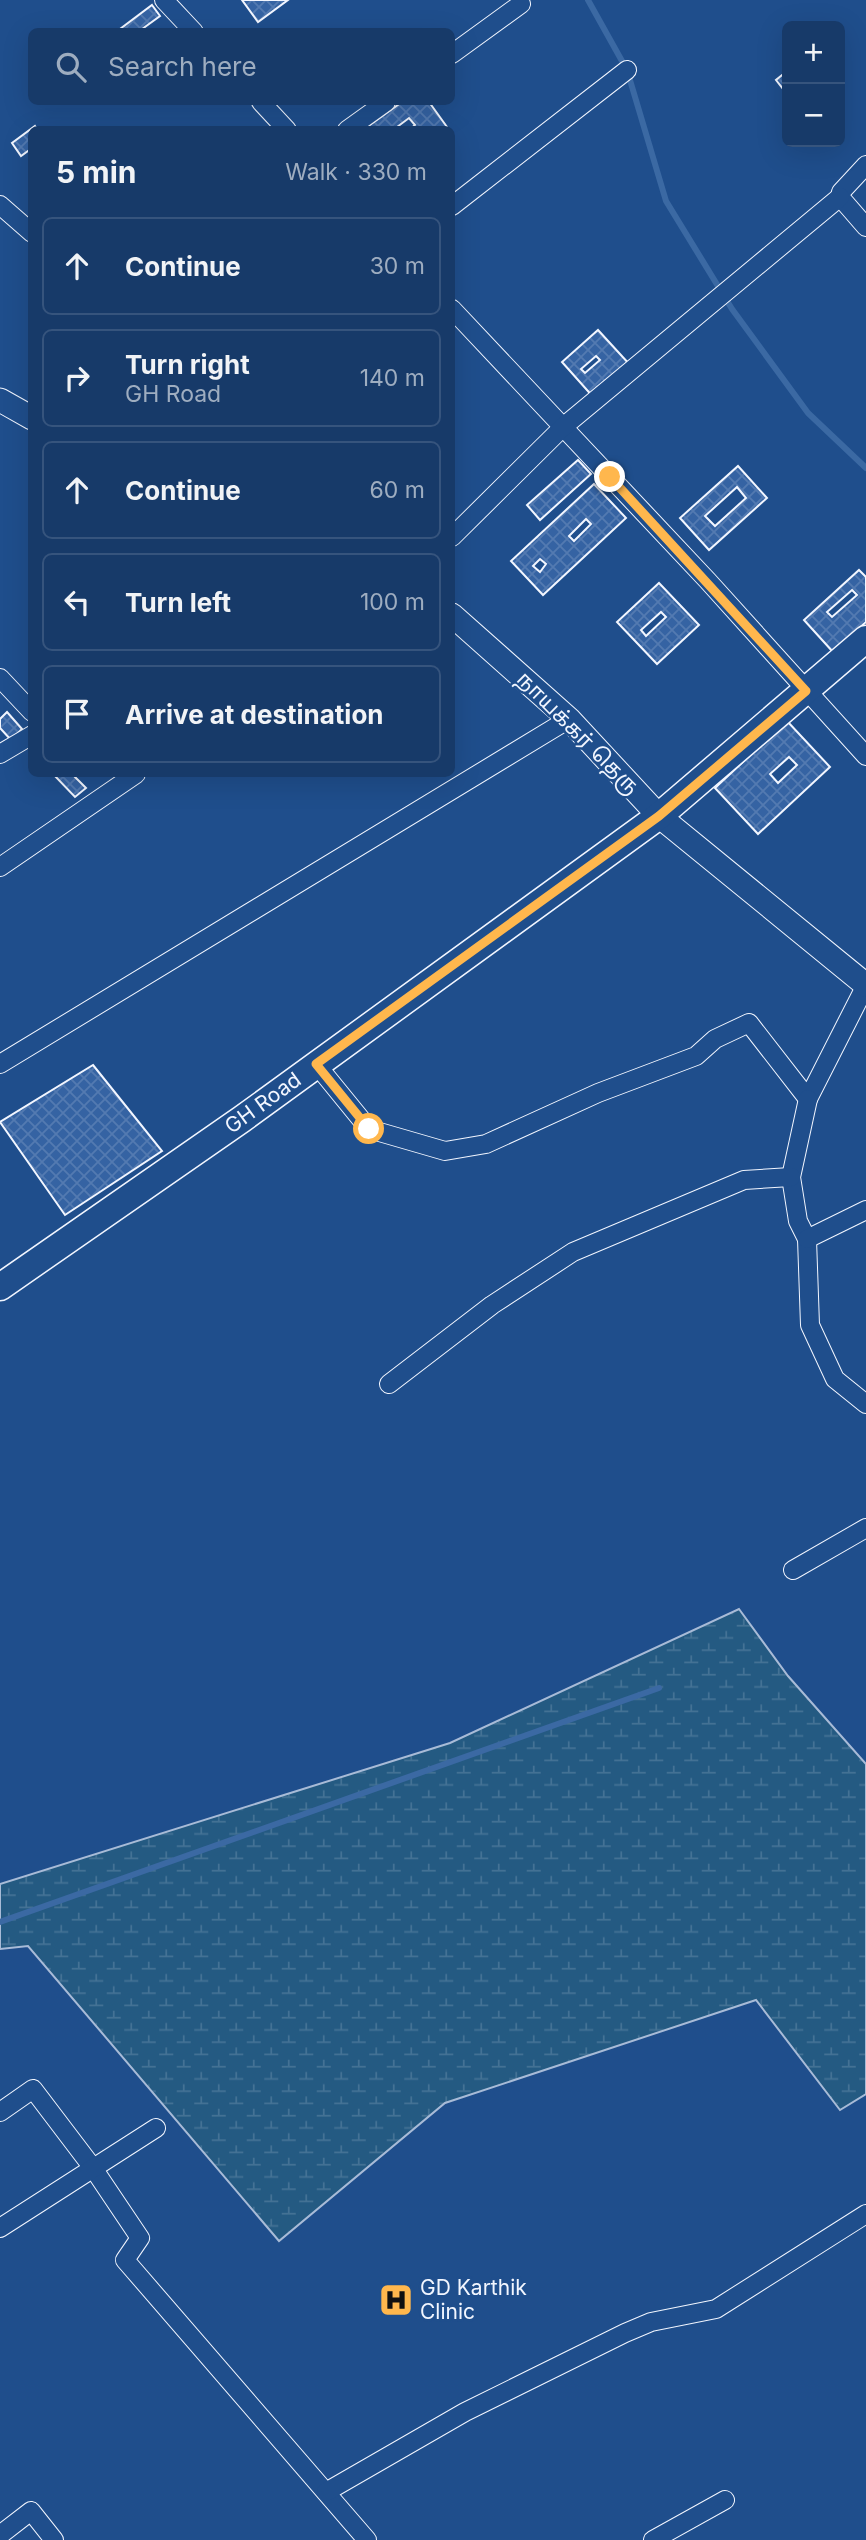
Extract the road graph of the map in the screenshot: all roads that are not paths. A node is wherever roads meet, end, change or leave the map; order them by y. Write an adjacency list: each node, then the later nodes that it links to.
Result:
1 (164, 0): 3 (street)
2 (521, 4): 4 (street)
3 (190, 28)
4 (455, 52)
5 (627, 70): 12 (street)
6 (264, 105): 8 (street)
7 (382, 105): 9 (street)
8 (283, 126)
9 (353, 126)
10 (866, 165): 11 (street)
11 (840, 197): 14 (street); 19 (street)
12 (455, 204)
13 (0, 205): 15 (street)
14 (866, 227)
15 (28, 230)
16 (455, 312): 19 (street)
17 (0, 400): 18 (street)
18 (28, 416)
19 (563, 427): 20 (street); 24 (street)
20 (455, 534)
21 (455, 618): 26 (street, நாயக்கர் தெரு)
22 (866, 639): 24 (main road, GH Road)
23 (0, 678): 25 (street)
24 (806, 691): 29 (street); 31 (main road, GH Road)
25 (28, 708)
26 (569, 719): 31 (street, நாயக்கர் தெரு); 34 (street)
27 (28, 736): 28 (street)
28 (0, 754)
29 (866, 756)
30 (132, 777): 32 (street)
31 (659, 816): 33 (street, நாயக்கர் தெரு); 35 (main road, GH Road)
32 (0, 867)
33 (866, 985): 36 (street)
34 (0, 1064)
35 (316, 1064): 36 (street); 40 (main road, GH Road)
36 (808, 1099): 37 (street)
37 (791, 1177): 39 (street); 41 (street)
38 (866, 1210): 39 (street)
39 (807, 1239): 42 (street)
40 (0, 1287)
41 (389, 1384)
42 (866, 1404)
43 (866, 1528): 44 (street)
44 (793, 1570)
45 (0, 2112): 47 (street)
46 (156, 2128): 47 (street)
47 (93, 2168): 49 (street); 50 (street)
48 (866, 2214): 50 (street)
49 (0, 2228)
50 (326, 2492): 54 (street)
51 (725, 2500): 55 (street)
52 (0, 2535): 53 (street)
53 (54, 2540)
54 (368, 2540)
55 (653, 2540)

